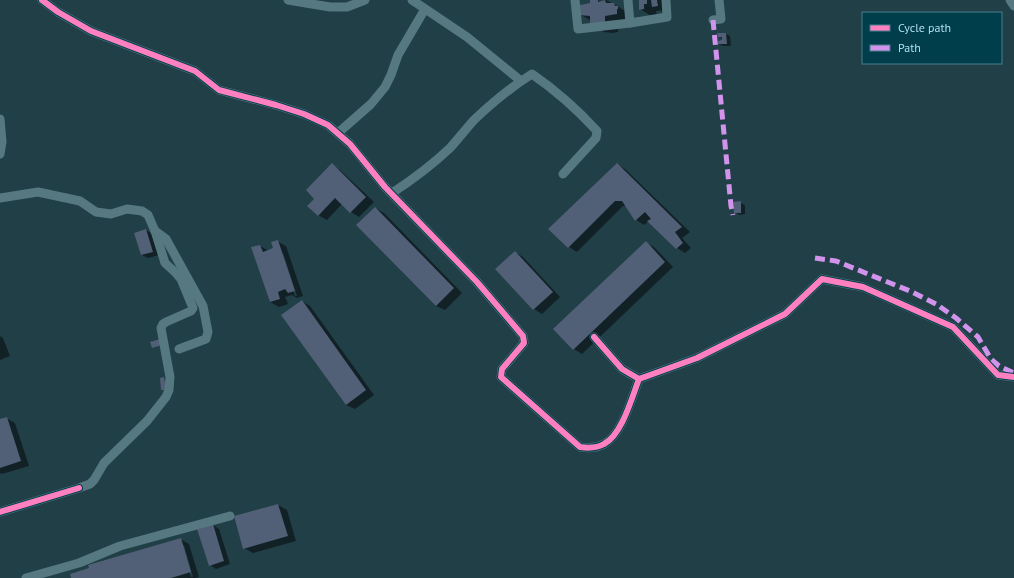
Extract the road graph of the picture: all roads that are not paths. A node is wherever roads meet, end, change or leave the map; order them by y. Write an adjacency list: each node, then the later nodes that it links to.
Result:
1 (42, 0): 16 (street)
2 (288, 0): 3 (street)
3 (366, 0)
4 (412, 0): 11 (street)
5 (575, 0): 13 (street)
6 (628, 0): 13 (street)
7 (666, 0): 13 (street)
8 (720, 0): 12 (street)
9 (1010, 0): 10 (street)
10 (1014, 6)
11 (425, 9): 14 (street); 16 (street)
12 (713, 20)
13 (630, 23)
14 (521, 81): 18 (street); 19 (street)
15 (0, 119): 17 (street)
16 (338, 133): 19 (street)
17 (0, 154)
18 (563, 174)
19 (392, 194): 25 (street)
20 (0, 198): 21 (street)
21 (155, 230): 23 (street); 26 (street)
22 (594, 337): 25 (street)
23 (179, 350)
24 (1014, 377): 25 (street)
25 (639, 379)
26 (0, 512)
27 (230, 516): 28 (street)
28 (26, 578)

